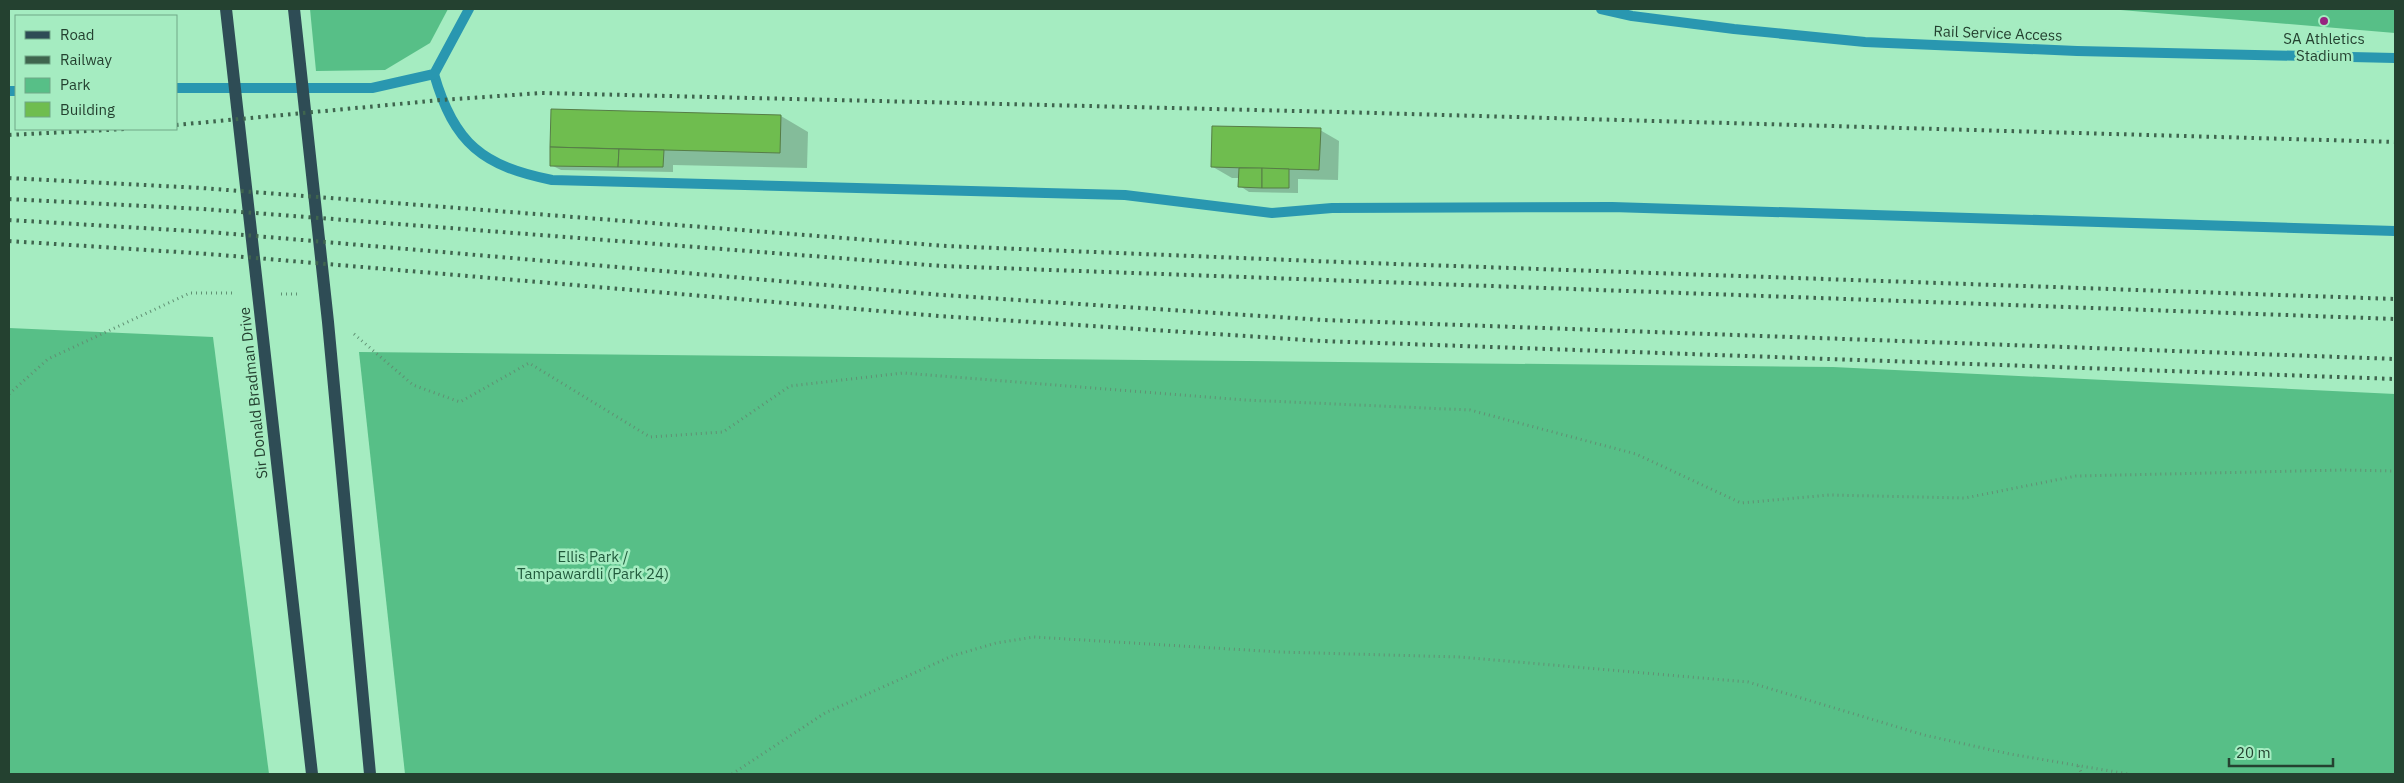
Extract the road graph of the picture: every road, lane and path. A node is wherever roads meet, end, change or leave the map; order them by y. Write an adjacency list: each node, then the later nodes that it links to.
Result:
1 (226, 9): 16 (main road, Sir Donald Bradman Drive)
2 (294, 9): 17 (main road)
3 (469, 9): 6 (lane)
4 (1601, 9): 5 (lane, Rail Service Access)
5 (2395, 58)
6 (434, 74): 7 (lane); 8 (lane)
7 (178, 88)
8 (2395, 231)
9 (240, 294): 13 (path)
10 (279, 294): 11 (path)
11 (308, 294)
12 (353, 333): 14 (path)
13 (9, 394)
14 (2395, 471)
15 (2077, 765): 18 (path); 19 (path); 20 (path)
16 (312, 774)
17 (370, 774)
18 (732, 774)
19 (2082, 774)
20 (2128, 774)

